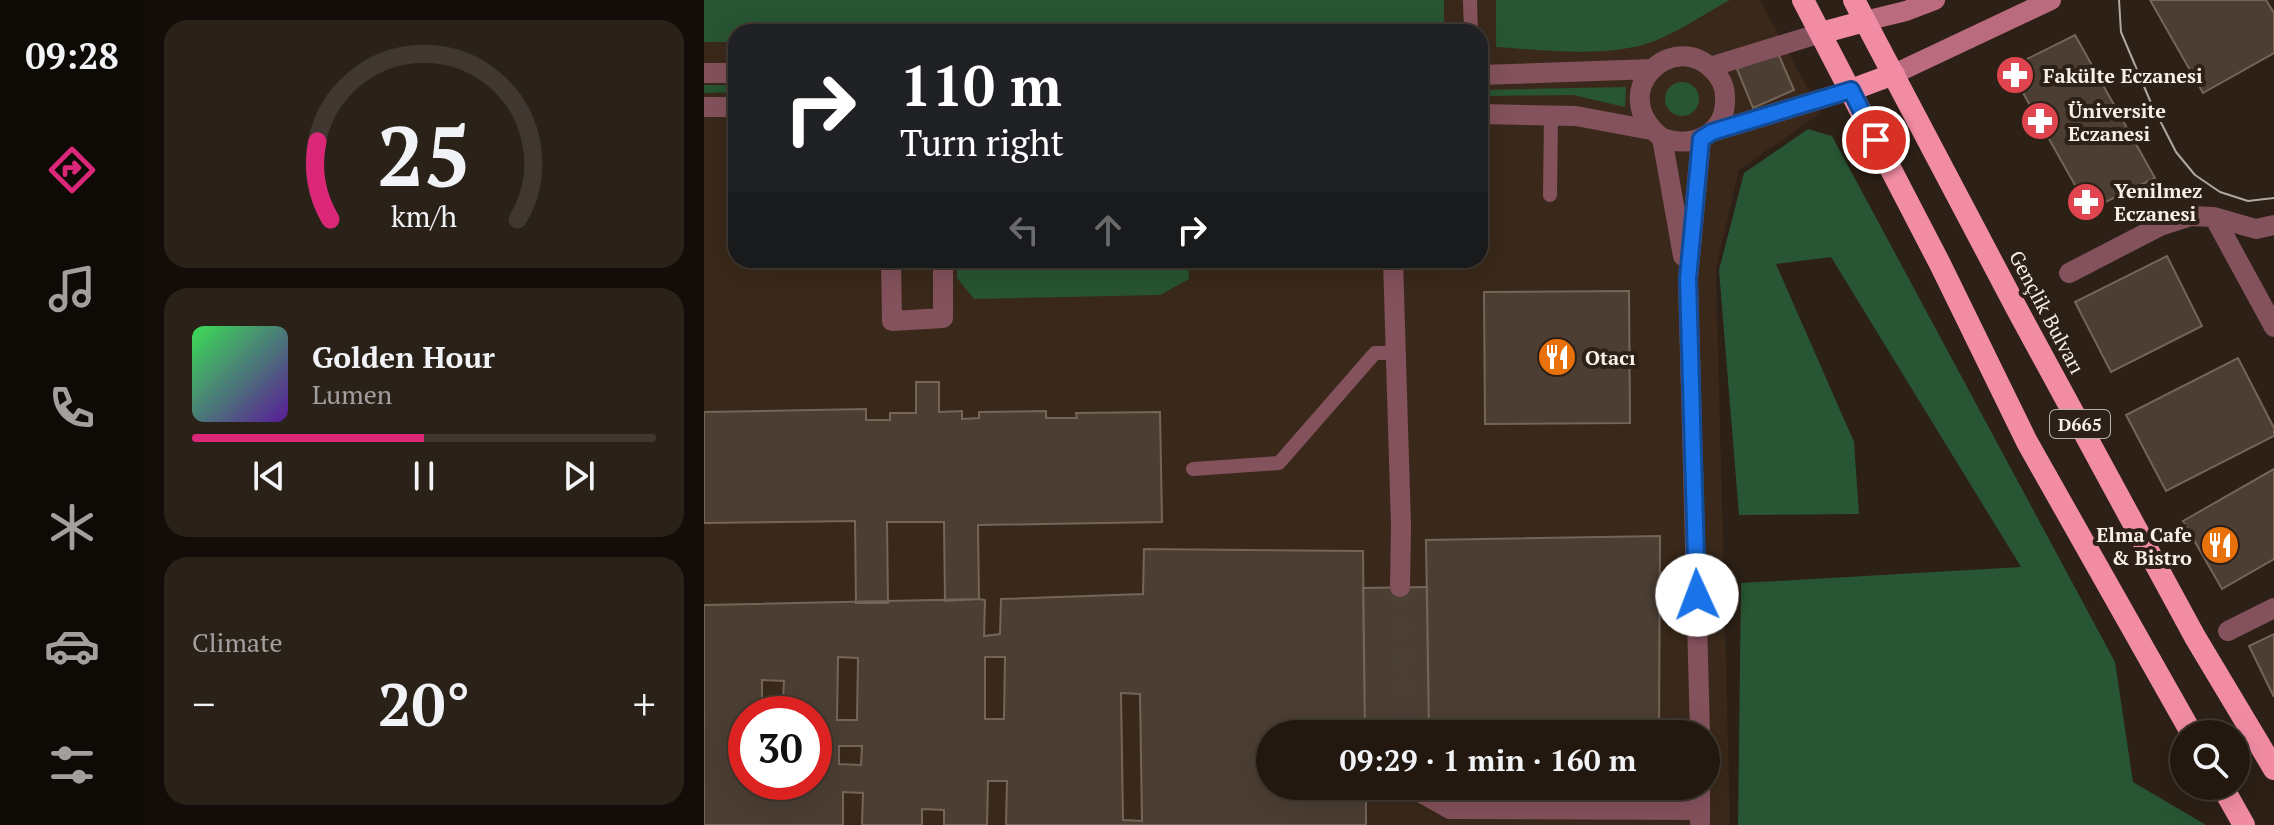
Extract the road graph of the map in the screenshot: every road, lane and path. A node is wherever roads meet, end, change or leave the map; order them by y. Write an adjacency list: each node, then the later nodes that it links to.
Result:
1 (1470, 0): 7 (lane)
2 (1803, 0): 8 (highway, D665)
3 (1854, 0): 6 (highway, Gençlik Bulvarı)
4 (1935, 0): 6 (main road)
5 (2051, 0): 13 (main road)
6 (1865, 21): 8 (highway); 13 (highway, Gençlik Bulvarı)
7 (1471, 24)
8 (1821, 33): 9 (street); 15 (highway, D665)
9 (1710, 67): 10 (street); 21 (street)
10 (1653, 69): 14 (street); 20 (street)
11 (704, 73): 12 (street)
12 (728, 73)
13 (1894, 74): 15 (highway); 38 (highway, Gençlik Bulvarı / D665)
14 (1488, 75)
15 (1851, 90): 21 (street); 37 (highway, D665)
16 (704, 107): 17 (street)
17 (728, 107)
18 (1488, 114): 19 (street)
19 (1551, 115): 20 (street); 22 (lane)
20 (1656, 134): 21 (street); 29 (street)
21 (1706, 136): 29 (street)
22 (1550, 195)
23 (2214, 217): 24 (street); 28 (street); 30 (street)
24 (2274, 225)
25 (891, 268): 26 (street)
26 (943, 268)
27 (1393, 268): 31 (street)
28 (2069, 273)
29 (1688, 279): 36 (street)
30 (2274, 327)
31 (1395, 353): 32 (lane); 33 (street)
32 (1193, 469)
33 (1400, 587)
34 (2274, 608): 35 (street)
35 (2228, 631)
36 (1700, 720)
37 (2184, 720)
38 (2268, 749): 39 (highway, Gençlik Bulvarı / D665)
39 (2274, 769)
40 (1434, 800): 42 (street)
41 (2230, 800): 44 (highway)
42 (1700, 818): 43 (street)
43 (1660, 825)
44 (2244, 825)

